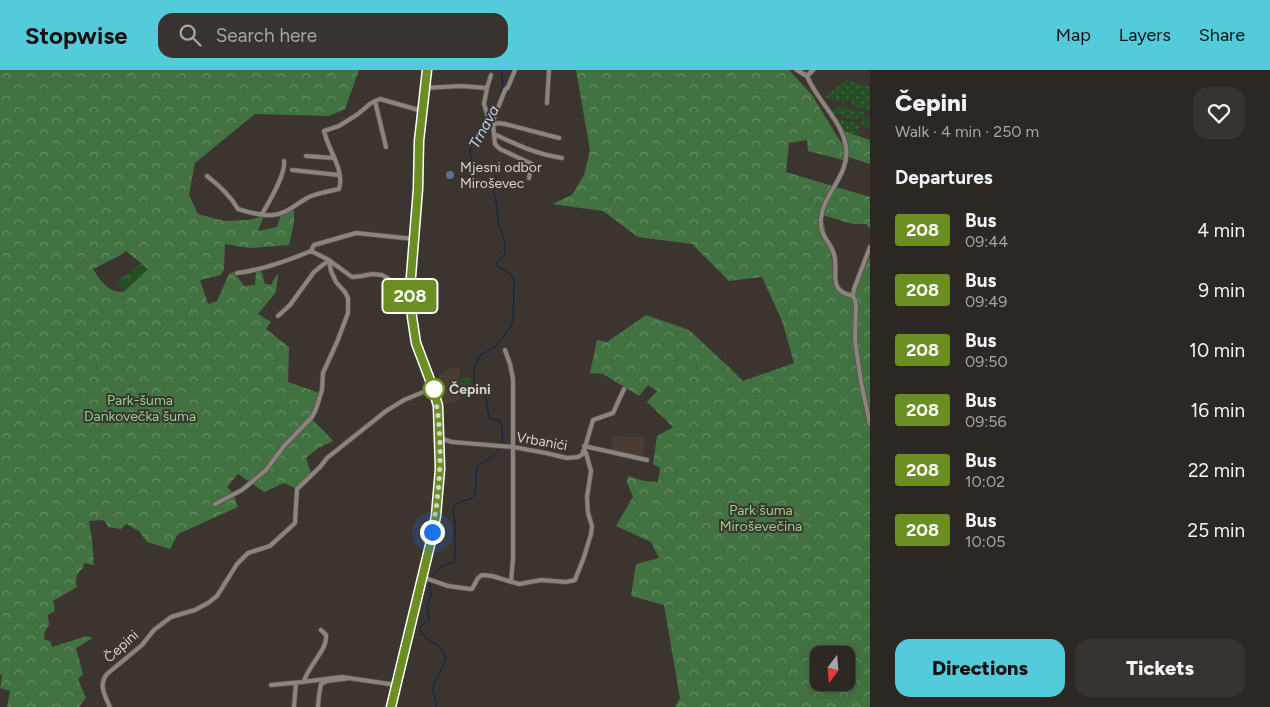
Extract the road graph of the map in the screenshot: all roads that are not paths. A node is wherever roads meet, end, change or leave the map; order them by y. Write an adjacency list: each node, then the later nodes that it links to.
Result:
1 (427, 70): 8 (main road)
2 (515, 70): 13 (street)
3 (550, 70): 11 (street)
4 (797, 70): 7 (street)
5 (812, 70): 7 (street)
6 (491, 75): 9 (street)
7 (807, 76): 34 (street)
8 (425, 88): 9 (street); 12 (main road)
9 (487, 88): 13 (street)
10 (375, 102): 12 (street); 16 (street); 19 (street)
11 (547, 104)
12 (422, 111): 28 (main road)
13 (491, 122): 14 (street); 15 (street)
14 (494, 134): 17 (street); 22 (street)
15 (559, 138)
16 (386, 147)
17 (535, 153): 20 (street); 22 (street)
18 (306, 156): 19 (street)
19 (334, 158): 24 (street)
20 (562, 158)
21 (284, 161): 27 (street)
22 (532, 164): 26 (street)
23 (292, 170): 24 (street)
24 (339, 175): 27 (street)
25 (207, 176): 27 (street)
26 (529, 178)
27 (262, 214)
28 (414, 239): 30 (street); 33 (main road)
29 (870, 247): 34 (street)
30 (311, 251): 31 (street); 32 (street)
31 (329, 260): 33 (street); 35 (street); 45 (street)
32 (237, 273)
33 (410, 289): 37 (main road)
34 (853, 296): 39 (street)
35 (278, 316)
36 (505, 350): 42 (street)
37 (433, 388): 40 (main road); 54 (street, Čepini)
38 (624, 389): 41 (street, Vrbanići)
39 (870, 424)
40 (439, 438): 42 (street, Vrbanići); 46 (main road)
41 (584, 446): 43 (street, Vrbanići); 44 (street)
42 (513, 447): 43 (street, Vrbanići); 47 (street)
43 (583, 451): 47 (street)
44 (647, 460)
45 (215, 504)
46 (422, 576): 47 (street); 53 (main road)
47 (511, 582)
48 (321, 630): 50 (street)
49 (350, 678): 50 (street); 53 (street); 56 (street)
50 (304, 682): 51 (street)
51 (296, 683): 52 (street); 55 (street)
52 (271, 685)
53 (396, 685): 57 (main road)
54 (110, 707)
55 (294, 707)
56 (318, 707)
57 (391, 707)

